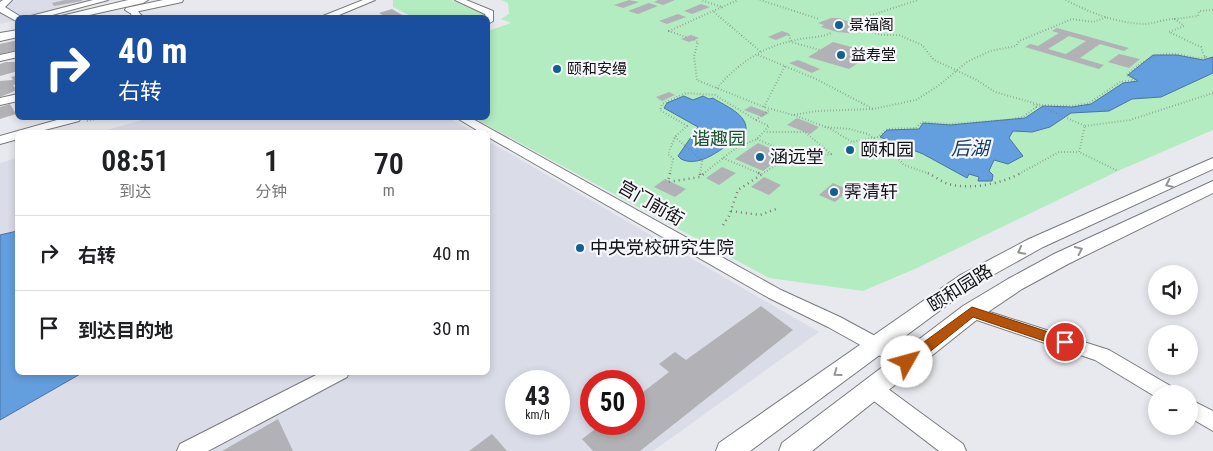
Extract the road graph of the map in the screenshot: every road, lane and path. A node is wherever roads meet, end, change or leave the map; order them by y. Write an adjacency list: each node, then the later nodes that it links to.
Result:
1 (8, 0): 22 (street)
2 (104, 0): 16 (street)
3 (143, 0): 17 (main road)
4 (178, 0): 13 (main road)
5 (371, 0): 20 (street)
6 (459, 0): 21 (street)
7 (701, 0): 12 (path)
8 (738, 0): 12 (path)
9 (760, 0): 25 (path)
10 (918, 0): 27 (path)
11 (1066, 0): 23 (path)
12 (722, 7): 15 (path)
13 (132, 10): 18 (main road); 19 (street)
14 (1213, 10): 26 (path)
15 (714, 12): 36 (path); 40 (path)
16 (39, 15)
17 (71, 15)
18 (108, 15)
19 (135, 15)
20 (328, 15)
21 (490, 15)
22 (15, 17)
23 (1106, 17): 26 (path); 47 (path)
24 (15, 19): 28 (street)
25 (819, 19)
26 (1175, 19): 43 (path)
27 (856, 20)
28 (0, 21)
29 (15, 26): 30 (main road)
30 (0, 29)
31 (864, 30): 47 (path)
32 (831, 33): 38 (path)
33 (15, 34): 35 (main road)
34 (789, 35): 38 (path)
35 (0, 37)
36 (686, 37)
37 (694, 40): 48 (path)
38 (791, 42): 39 (path); 40 (path)
39 (820, 50)
40 (762, 53): 42 (path)
41 (15, 55): 44 (street)
42 (756, 55): 46 (path); 48 (path)
43 (1204, 56): 45 (path); 54 (path)
44 (0, 58)
45 (1213, 60)
46 (785, 66): 55 (path); 57 (path)
47 (954, 70): 54 (path); 57 (path)
48 (716, 88): 49 (path)
49 (720, 90): 51 (path); 55 (path)
50 (1213, 93): 62 (path)
51 (715, 95): 61 (path); 69 (path)
52 (15, 98): 53 (street)
53 (0, 102)
54 (1031, 102): 62 (path); 63 (path)
55 (764, 107): 56 (path)
56 (770, 109): 58 (path); 61 (path)
57 (873, 109): 58 (path)
58 (793, 115): 63 (path)
59 (68, 120): 64 (street)
60 (467, 120): 65 (street, 宫门前街)
61 (756, 120): 66 (path)
62 (1085, 126): 72 (path)
63 (824, 127): 72 (path)
64 (32, 130)
65 (484, 130)
66 (764, 132): 70 (path); 73 (path)
67 (490, 133): 84 (street, 宫门前街)
68 (15, 136): 71 (street)
69 (675, 137): 78 (path); 78 (path)
70 (757, 139): 73 (path); 74 (path)
71 (0, 140)
72 (1079, 152): 76 (path)
73 (792, 154): 77 (path)
74 (723, 158): 77 (path); 78 (path)
75 (1213, 163): 84 (main road, 颐和园路, one-way to 84)
76 (1118, 170)
77 (761, 174): 81 (path)
78 (700, 177)
79 (1213, 186): 83 (main road, 颐和园路, one-way to 79)
80 (776, 209): 81 (path)
81 (731, 211): 82 (path)
82 (723, 224)
83 (972, 312): 85 (main road, 颐和园路); 87 (street)
84 (876, 345): 85 (street, 宫门前街); 92 (main road, 颐和园路, one-way to 92)
85 (907, 362): 88 (main road, 颐和园路)
86 (334, 375): 91 (street)
87 (1151, 385)
88 (873, 389): 93 (main road, 颐和园路); 94 (street)
89 (1198, 413): 90 (street)
90 (1213, 422)
91 (188, 451)
92 (729, 451)
93 (792, 451)
94 (955, 451)

